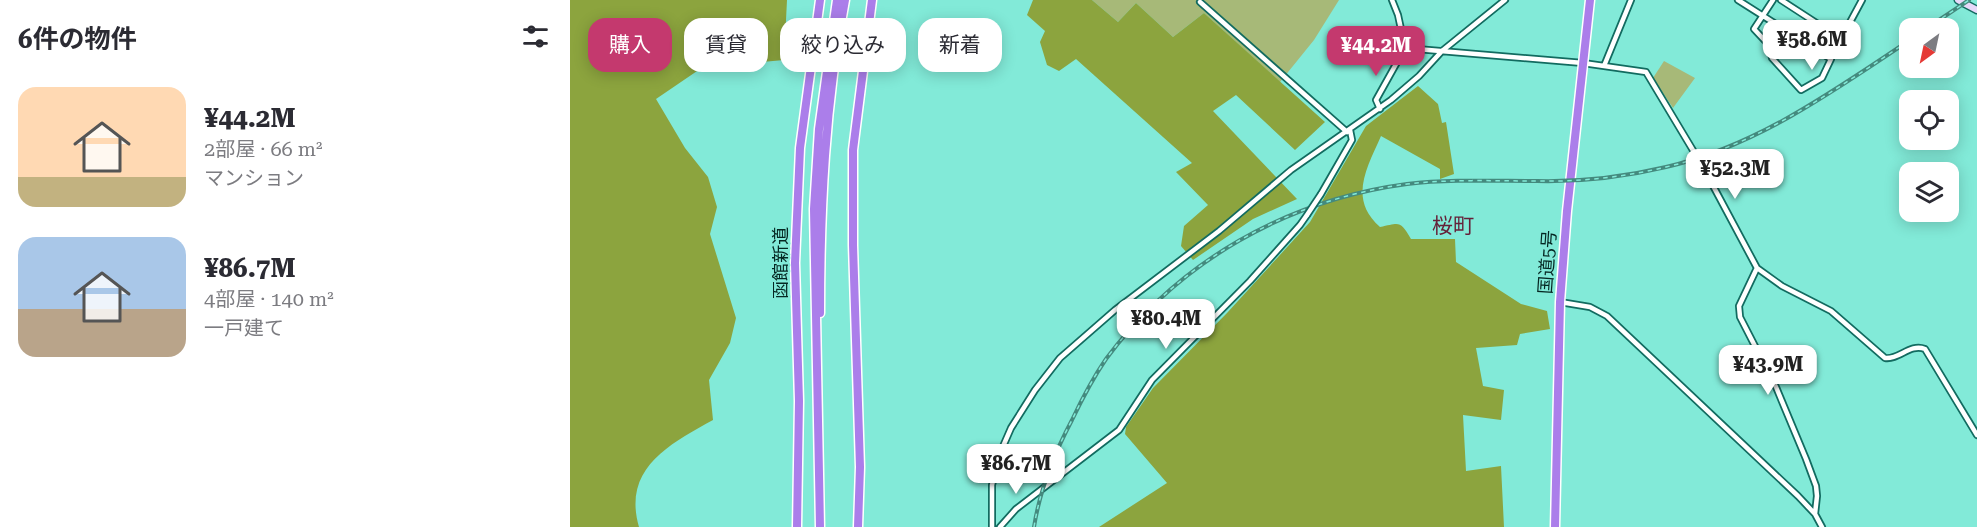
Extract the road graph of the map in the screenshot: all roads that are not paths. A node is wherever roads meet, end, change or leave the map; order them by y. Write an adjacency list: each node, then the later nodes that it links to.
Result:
1 (820, 0): 28 (highway, 函館新道)
2 (837, 0): 26 (highway, 函館新道)
3 (845, 0): 26 (highway, 函館新道)
4 (872, 0): 30 (highway)
5 (1392, 0): 17 (street)
6 (1505, 0): 18 (street)
7 (1590, 0): 19 (highway, 国道5号)
8 (1631, 0): 20 (street)
9 (1737, 0): 16 (street)
10 (1773, 0): 16 (street)
11 (1781, 0): 12 (street)
12 (1862, 0)
13 (1958, 0): 15 (street)
14 (1200, 2): 22 (street)
15 (1977, 10)
16 (1763, 16): 16 (street)
17 (1405, 48): 18 (street); 21 (street)
18 (1442, 51): 19 (street); 21 (street)
19 (1583, 63): 20 (street); 24 (highway, 国道5号)
20 (1604, 66): 23 (street)
21 (1380, 109): 22 (street)
22 (1349, 131): 31 (street); 32 (street, bridge)
23 (1757, 268): 25 (street); 27 (street)
24 (1560, 302): 27 (street); 33 (highway, 国道5号)
25 (1977, 435)
26 (819, 508): 29 (highway, 函館新道)
27 (1815, 514): 34 (street)
28 (797, 527)
29 (820, 527)
30 (858, 527)
31 (992, 527)
32 (1000, 527)
33 (1555, 527)
34 (1822, 527)

